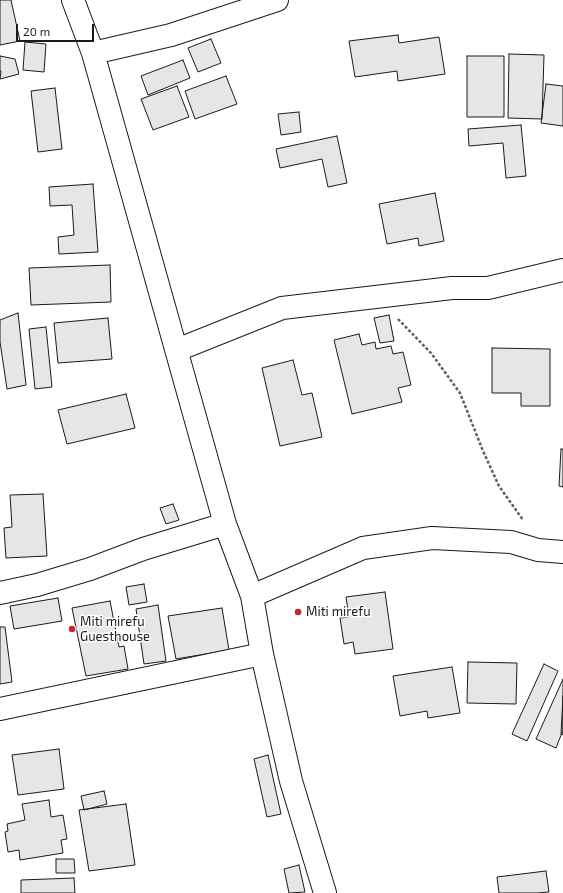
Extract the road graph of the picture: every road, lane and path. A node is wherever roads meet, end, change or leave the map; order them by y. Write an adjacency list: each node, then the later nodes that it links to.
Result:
1 (73, 0): 3 (street)
2 (277, 0): 3 (street)
3 (93, 53): 6 (street)
4 (563, 270): 5 (street)
5 (380, 297): 6 (street); 8 (path)
6 (177, 350): 7 (street)
7 (225, 524): 10 (street); 11 (street)
8 (538, 550): 9 (street); 11 (street)
9 (563, 552)
10 (0, 593)
11 (252, 596): 12 (street)
12 (262, 654): 13 (street); 14 (street)
13 (0, 709)
14 (325, 893)

